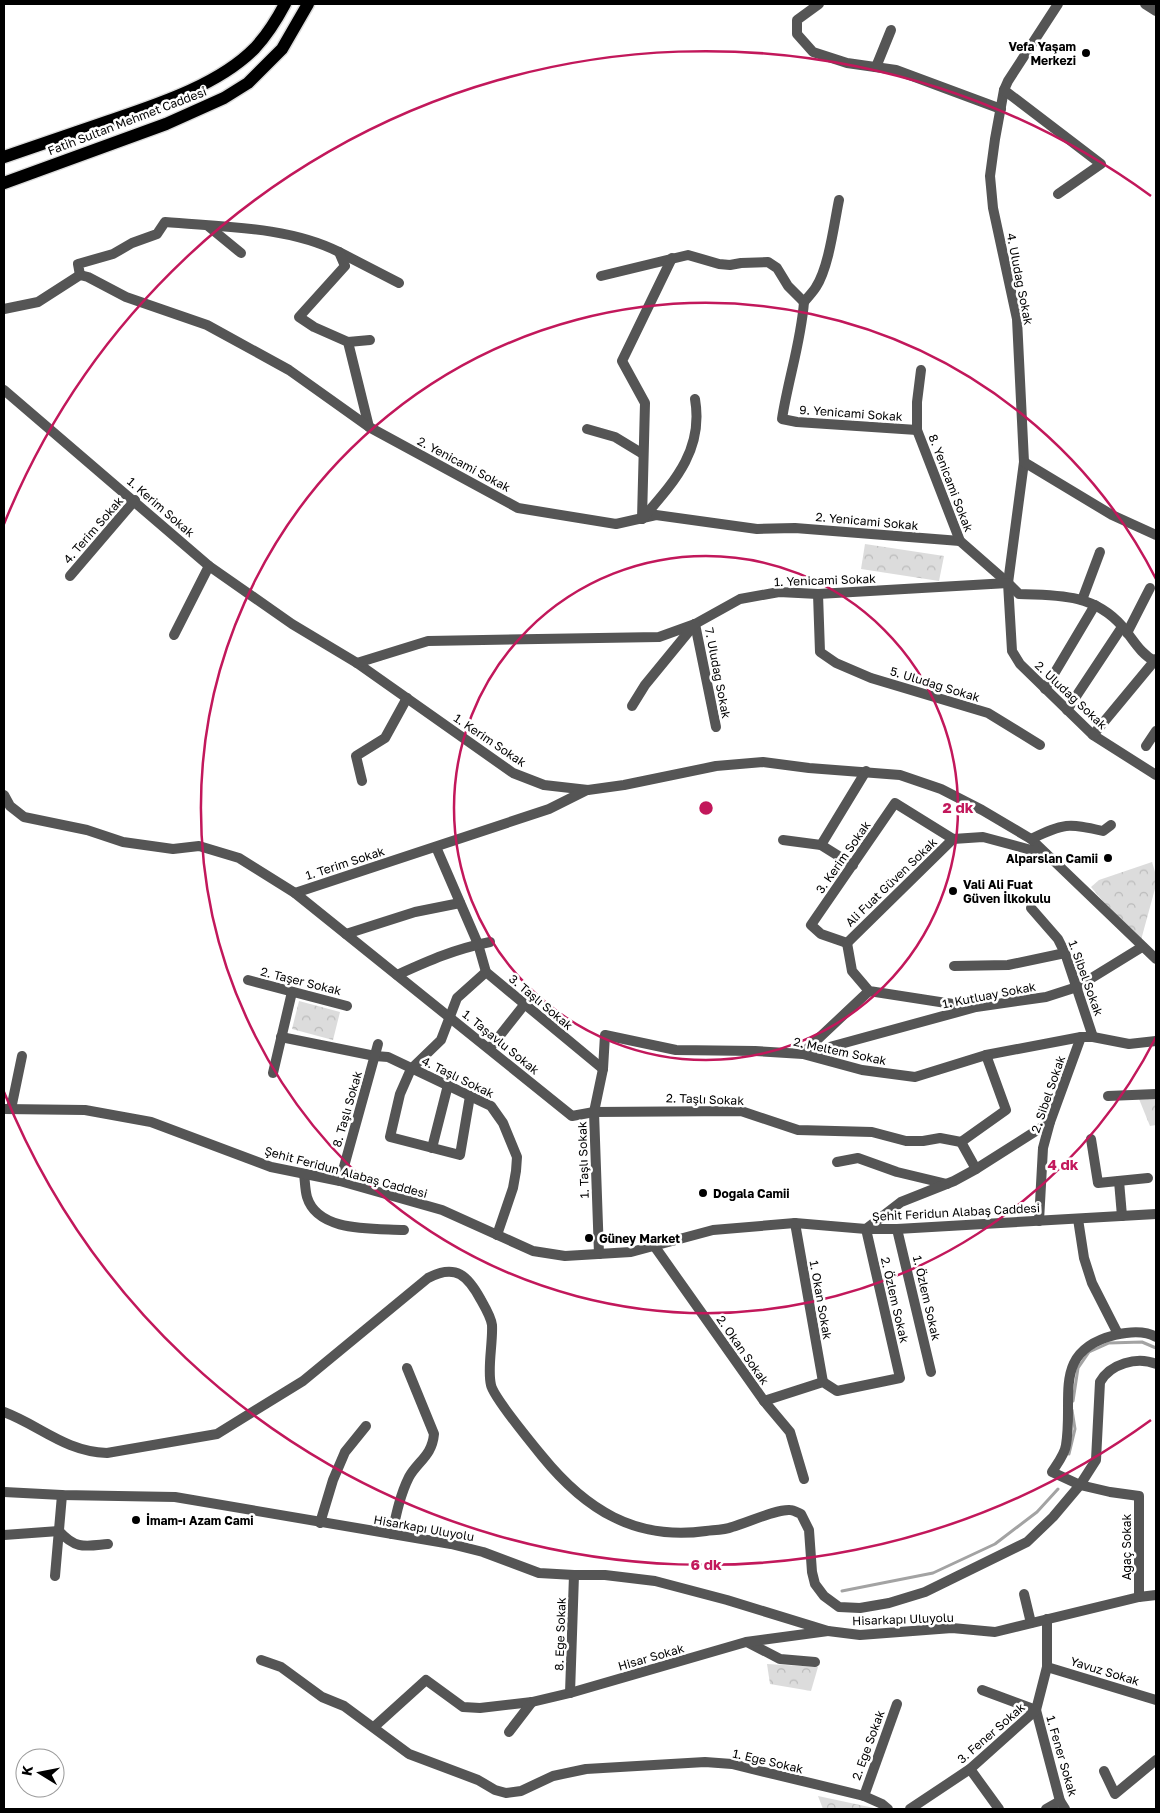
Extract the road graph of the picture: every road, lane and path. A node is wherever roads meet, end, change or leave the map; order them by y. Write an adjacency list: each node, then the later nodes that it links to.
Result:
1 (285, 4): 11 (main road, Fatih Sultan Mehmet Caddesi)
2 (308, 4): 12 (main road, Fatih Sultan Mehmet Caddesi)
3 (819, 4): 8 (street)
4 (1058, 4): 9 (street, 4. Uludağ Sokak)
5 (1145, 4): 6 (street)
6 (1156, 12)
7 (891, 30): 8 (street)
8 (876, 67): 10 (street)
9 (1004, 90): 10 (street, 4. Uludağ Sokak); 13 (street)
10 (1001, 110): 33 (street, 4. Uludağ Sokak)
11 (4, 157)
12 (4, 183)
13 (1058, 194)
14 (839, 200): 22 (street)
15 (208, 226): 16 (street); 17 (street); 19 (street)
16 (339, 252): 21 (street); 25 (street)
17 (241, 253)
18 (672, 258): 20 (street); 22 (street); 32 (street)
19 (80, 275): 23 (street); 29 (street, 2. Yenicami Sokak)
20 (601, 276)
21 (399, 283)
22 (804, 302): 31 (street, 9. Yenicami Sokak)
23 (4, 309)
24 (370, 340): 25 (street)
25 (348, 342): 29 (street)
26 (921, 370): 31 (street, 8. Yenicami Sokak)
27 (4, 391): 34 (street, 1. Kerim Sokak)
28 (696, 399): 35 (street)
29 (369, 427): 35 (street, 2. Yenicami Sokak)
30 (587, 429): 32 (street)
31 (917, 430): 37 (street, 8. Yenicami Sokak)
32 (643, 454): 35 (street)
33 (1024, 462): 36 (street); 41 (street, 4. Uludağ Sokak)
34 (135, 500): 39 (street, 1. Kerim Sokak); 40 (street, 4. Terim Sokak)
35 (642, 519): 37 (street, 2. Yenicami Sokak)
36 (1156, 535)
37 (960, 541): 41 (street, 8. Yenicami Sokak)
38 (1100, 552): 44 (street)
39 (209, 566): 48 (street); 51 (street, 1. Kerim Sokak)
40 (70, 576)
41 (1008, 583): 43 (street, 1. Yenicami Sokak); 44 (street); 49 (street, 4. Uludağ Sokak)
42 (1150, 588): 47 (street)
43 (818, 594): 46 (street, 1. Yenicami Sokak); 59 (street, 5. Uludağ Sokak)
44 (1082, 600): 45 (street)
45 (1095, 605): 47 (street); 52 (street)
46 (695, 624): 51 (street, 1. Yenicami Sokak); 54 (street); 56 (street, 7. Uludağ Sokak)
47 (1125, 630): 50 (street); 55 (street)
48 (174, 635)
49 (1010, 636): 52 (street, 2. Uludağ Sokak)
50 (1156, 661): 58 (street)
51 (357, 663): 53 (street, 1. Kerim Sokak)
52 (1045, 689): 55 (street, 2. Uludağ Sokak)
53 (407, 698): 63 (street); 64 (street, 1. Kerim Sokak)
54 (632, 706)
55 (1067, 710): 58 (street, 2. Uludağ Sokak)
56 (716, 727)
57 (1156, 731): 60 (street)
58 (1093, 735): 62 (street, 2. Uludağ Sokak)
59 (1040, 745)
60 (1146, 746)
61 (866, 771): 64 (street, 1. Kerim Sokak); 68 (street, 1. Kerim Sokak); 70 (street)
62 (1156, 775)
63 (362, 781)
64 (588, 790): 71 (street, 1. Terim Sokak)
65 (4, 795): 74 (street, 1. Terim Sokak)
66 (1111, 825): 68 (street)
67 (953, 839): 72 (street); 73 (street, 3. Kerim Sokak); 79 (street, Ali Fuat Güven Sokak)
68 (1031, 839): 72 (street, 1. Kerim Sokak)
69 (783, 840): 70 (street)
70 (821, 845): 73 (street)
71 (436, 846): 74 (street, 1. Terim Sokak); 75 (street)
72 (1048, 854): 81 (street, 1. Kerim Sokak)
73 (853, 865): 79 (street, 3. Kerim Sokak)
74 (295, 893): 77 (street, 1. Taşavlu Sokak)
75 (460, 903): 77 (street); 80 (street)
76 (1031, 908): 82 (street, 1. Sibel Sokak)
77 (346, 934): 86 (street, 1. Taşavlu Sokak)
78 (490, 942): 80 (street)
79 (847, 943): 89 (street)
80 (478, 944): 85 (street); 86 (street)
81 (1142, 947): 83 (street, 1. Kerim Sokak); 88 (street, 1. Kutluay Sokak)
82 (1065, 953): 84 (street); 88 (street, 1. Sibel Sokak)
83 (1156, 959)
84 (954, 966)
85 (486, 972): 91 (street, 3. Taşlı Sokak); 94 (street)
86 (398, 975): 94 (street, 1. Taşavlu Sokak)
87 (248, 980): 90 (street, 2. Taşer Sokak)
88 (1077, 988): 93 (street, 1. Kutluay Sokak); 96 (street, 1. Sibel Sokak)
89 (868, 991): 93 (street); 102 (street)
90 (292, 992): 92 (street, 2. Taşer Sokak); 97 (street)
91 (524, 1005): 101 (street); 107 (street, 3. Taşlı Sokak)
92 (347, 1006)
93 (976, 1007): 102 (street, 1. Kutluay Sokak)
94 (449, 1016): 101 (street, 1. Taşavlu Sokak); 106 (street)
95 (605, 1036): 102 (street, 2. Meltem Sokak); 107 (street, 1. Taşlı Sokak)
96 (1093, 1037): 98 (street, 2. Meltem Sokak); 99 (street, 2. Meltem Sokak)
97 (281, 1038): 105 (street, 4. Taşlı Sokak); 108 (street)
98 (1081, 1038): 103 (street, 2. Meltem Sokak); 115 (street, 2. Sibel Sokak)
99 (1156, 1042)
100 (378, 1044): 105 (street, 8. Taşlı Sokak)
101 (490, 1048): 114 (street, 1. Taşavlu Sokak)
102 (803, 1054): 103 (street, 2. Meltem Sokak)
103 (986, 1055): 117 (street)
104 (22, 1056): 113 (street)
105 (375, 1056): 106 (street, 4. Taşlı Sokak); 124 (street, 8. Taşlı Sokak)
106 (411, 1069): 109 (street, 4. Taşlı Sokak); 118 (street)
107 (603, 1069): 114 (street, 1. Taşlı Sokak)
108 (273, 1073)
109 (448, 1085): 111 (street, 4. Taşlı Sokak); 118 (street)
110 (1156, 1094): 112 (street)
111 (470, 1096): 118 (street); 134 (street, 4. Taşlı Sokak)
112 (1108, 1096)
113 (7, 1110): 121 (street, Şehit Feridun Alabaş Caddesi)
114 (594, 1112): 117 (street, 2. Taşlı Sokak); 136 (street, 1. Taşlı Sokak)
115 (1050, 1122): 120 (street); 129 (street, 2. Sibel Sokak)
116 (1091, 1138): 123 (street)
117 (961, 1142): 120 (street)
118 (432, 1148)
119 (837, 1162): 125 (street)
120 (976, 1169): 125 (street)
121 (304, 1174): 124 (street, Şehit Feridun Alabaş Caddesi); 133 (street)
122 (1148, 1178): 123 (street)
123 (1119, 1180): 127 (street)
124 (340, 1182): 134 (street, Şehit Feridun Alabaş Caddesi)
125 (947, 1184): 131 (street)
126 (1156, 1214): 127 (street, Şehit Feridun Alabaş Caddesi)
127 (1122, 1216): 128 (street, Şehit Feridun Alabaş Caddesi)
128 (1078, 1219): 129 (street, Şehit Feridun Alabaş Caddesi); 137 (street)
129 (1039, 1221): 132 (street, Şehit Feridun Alabaş Caddesi)
130 (795, 1223): 131 (street, Şehit Feridun Alabaş Caddesi); 135 (street, Şehit Feridun Alabaş Caddesi); 142 (street, 1. Okan Sokak)
131 (866, 1229): 132 (street, Şehit Feridun Alabaş Caddesi); 142 (street, 2. Özlem Sokak)
132 (897, 1229): 141 (street, 1. Özlem Sokak)
133 (404, 1230)
134 (497, 1235): 136 (street, Şehit Feridun Alabaş Caddesi)
135 (654, 1247): 136 (street, Şehit Feridun Alabaş Caddesi); 143 (street, 2. Okan Sokak)
136 (599, 1254)
137 (1118, 1334): 138 (street); 147 (street)
138 (1156, 1337)
139 (1156, 1364): 147 (street)
140 (407, 1368): 153 (street)
141 (931, 1372)
142 (823, 1382): 143 (street, 2. Okan Sokak)
143 (764, 1401): 146 (street)
144 (4, 1412): 147 (street)
145 (366, 1426): 150 (street)
146 (804, 1479)
147 (1080, 1485): 159 (street, Ağaç Sokak)
148 (4, 1492): 149 (street, Hisarkapı Uluyolu)
149 (62, 1495): 150 (street, Hisarkapı Uluyolu); 151 (street)
150 (320, 1523): 153 (street, Hisarkapı Uluyolu)
151 (59, 1531): 152 (street); 154 (street); 155 (street)
152 (4, 1534)
153 (392, 1534): 156 (street, Hisarkapı Uluyolu)
154 (108, 1544)
155 (55, 1576)
156 (574, 1576): 162 (street, Hisarkapı Uluyolu); 168 (street, 8. Ege Sokak)
157 (1024, 1594): 161 (street)
158 (1156, 1594): 159 (street, Hisarkapı Uluyolu)
159 (1139, 1597): 160 (street, Hisarkapı Uluyolu)
160 (1047, 1619): 161 (street, Hisarkapı Uluyolu); 166 (street, 3. Fener Sokak)
161 (1032, 1623): 162 (street, Hisarkapı Uluyolu)
162 (828, 1631): 163 (street, Hisar Sokak)
163 (746, 1642): 165 (street); 168 (street, Hisar Sokak)
164 (261, 1660): 173 (street, 1. Ege Sokak)
165 (815, 1662)
166 (1047, 1667): 169 (street, Yavuz Sokak); 172 (street, 3. Fener Sokak)
167 (982, 1690): 172 (street)
168 (570, 1694): 170 (street, Hisar Sokak)
169 (1156, 1700)
170 (532, 1702): 173 (street, Hisar Sokak); 174 (street)
171 (897, 1704): 178 (street, 2. Ege Sokak)
172 (1036, 1710): 176 (street, 3. Fener Sokak); 179 (street, 1. Fener Sokak)
173 (374, 1727): 178 (street, 1. Ege Sokak)
174 (509, 1732)
175 (1156, 1760): 177 (street)
176 (970, 1769): 181 (street, 3. Fener Sokak); 182 (street)
177 (1104, 1771)
178 (864, 1796): 180 (street, 1. Ege Sokak)
179 (1063, 1805): 183 (street)
180 (888, 1809)
181 (910, 1809)
182 (999, 1809)
183 (1046, 1809)

